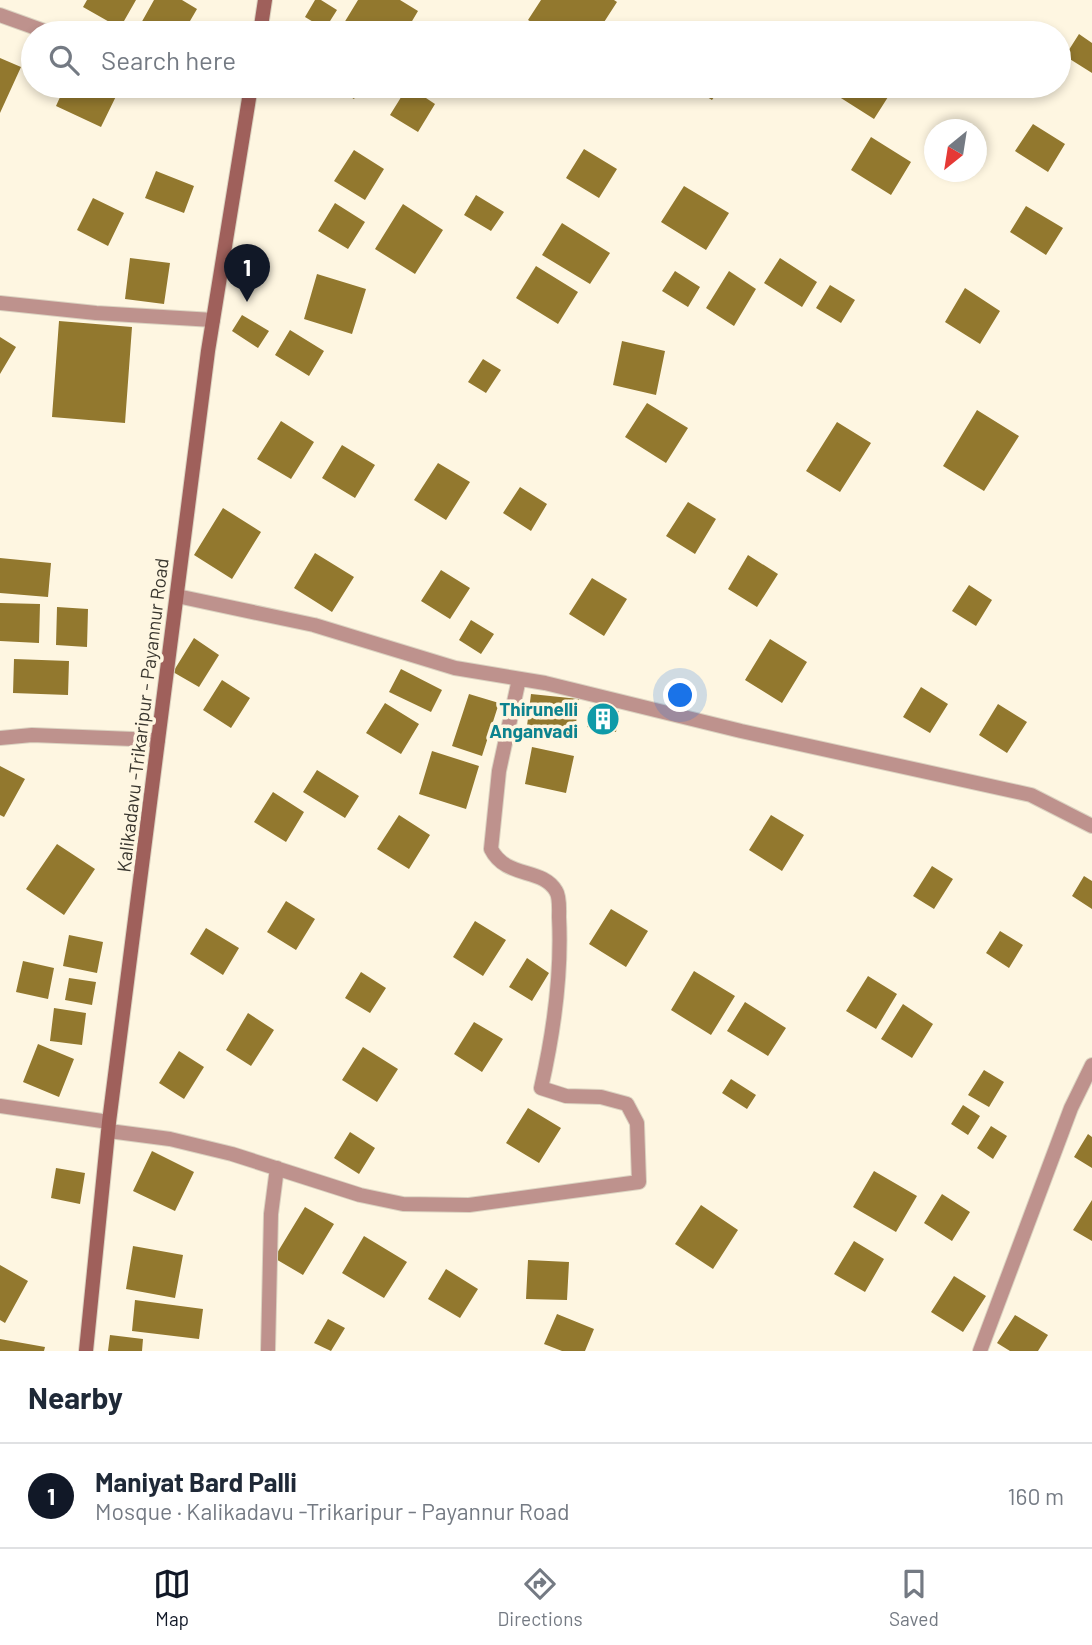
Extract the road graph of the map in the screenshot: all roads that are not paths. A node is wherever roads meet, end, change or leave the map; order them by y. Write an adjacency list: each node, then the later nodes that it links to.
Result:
1 (265, 0): 3 (main road)
2 (0, 15): 4 (street)
3 (262, 21)
4 (21, 23)
5 (249, 98): 7 (main road, Kalikadavu -Trikaripur - Payannur Road)
6 (0, 303): 7 (street)
7 (213, 320): 8 (main road, Kalikadavu -Trikaripur - Payannur Road)
8 (177, 596): 9 (street); 11 (main road, Kalikadavu -Trikaripur - Payannur Road)
9 (519, 679): 12 (street); 16 (street)
10 (0, 738): 11 (street)
11 (158, 740): 15 (main road, Kalikadavu -Trikaripur - Payannur Road)
12 (1092, 826)
13 (1092, 1065): 19 (street)
14 (0, 1106): 15 (street)
15 (109, 1126): 16 (street); 17 (main road, Kalikadavu -Trikaripur - Payannur Road)
16 (277, 1168): 18 (street)
17 (86, 1351)
18 (268, 1351)
19 (980, 1351)

